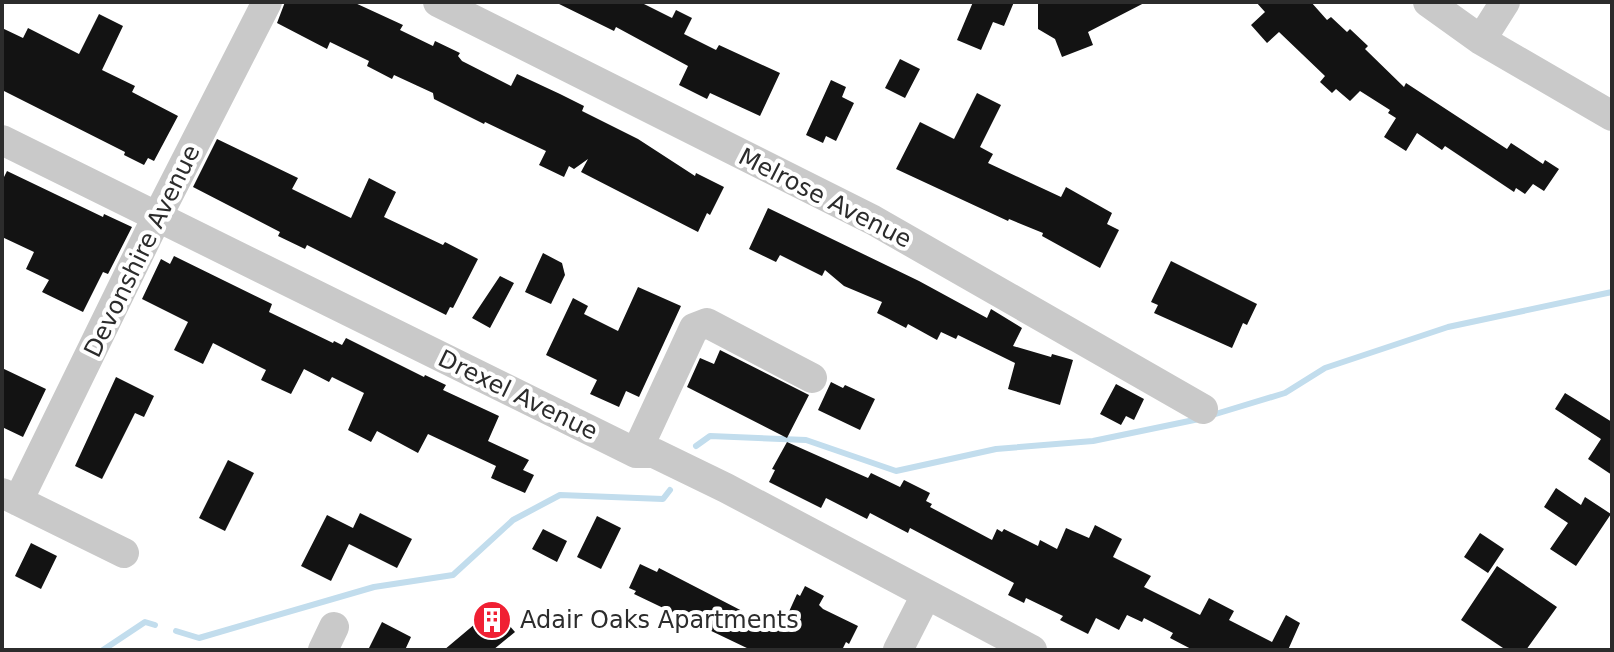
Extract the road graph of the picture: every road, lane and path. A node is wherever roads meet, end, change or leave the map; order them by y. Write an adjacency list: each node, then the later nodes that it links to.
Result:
1 (267, 2): 8 (street, Devonshire Avenue)
2 (438, 2): 10 (street, Melrose Avenue)
3 (1428, 2): 5 (street)
4 (1505, 2): 5 (street)
5 (1481, 40): 6 (street)
6 (1612, 116)
7 (2, 140): 8 (street, Drexel Avenue)
8 (158, 217): 11 (street, Drexel Avenue); 12 (street, Devonshire Avenue)
9 (812, 378): 11 (street)
10 (1203, 409)
11 (636, 453): 14 (street, Drexel Avenue)
12 (10, 497): 13 (street)
13 (124, 553)
14 (926, 595): 15 (street); 16 (street, Drexel Avenue)
15 (898, 650)
16 (1032, 650)

